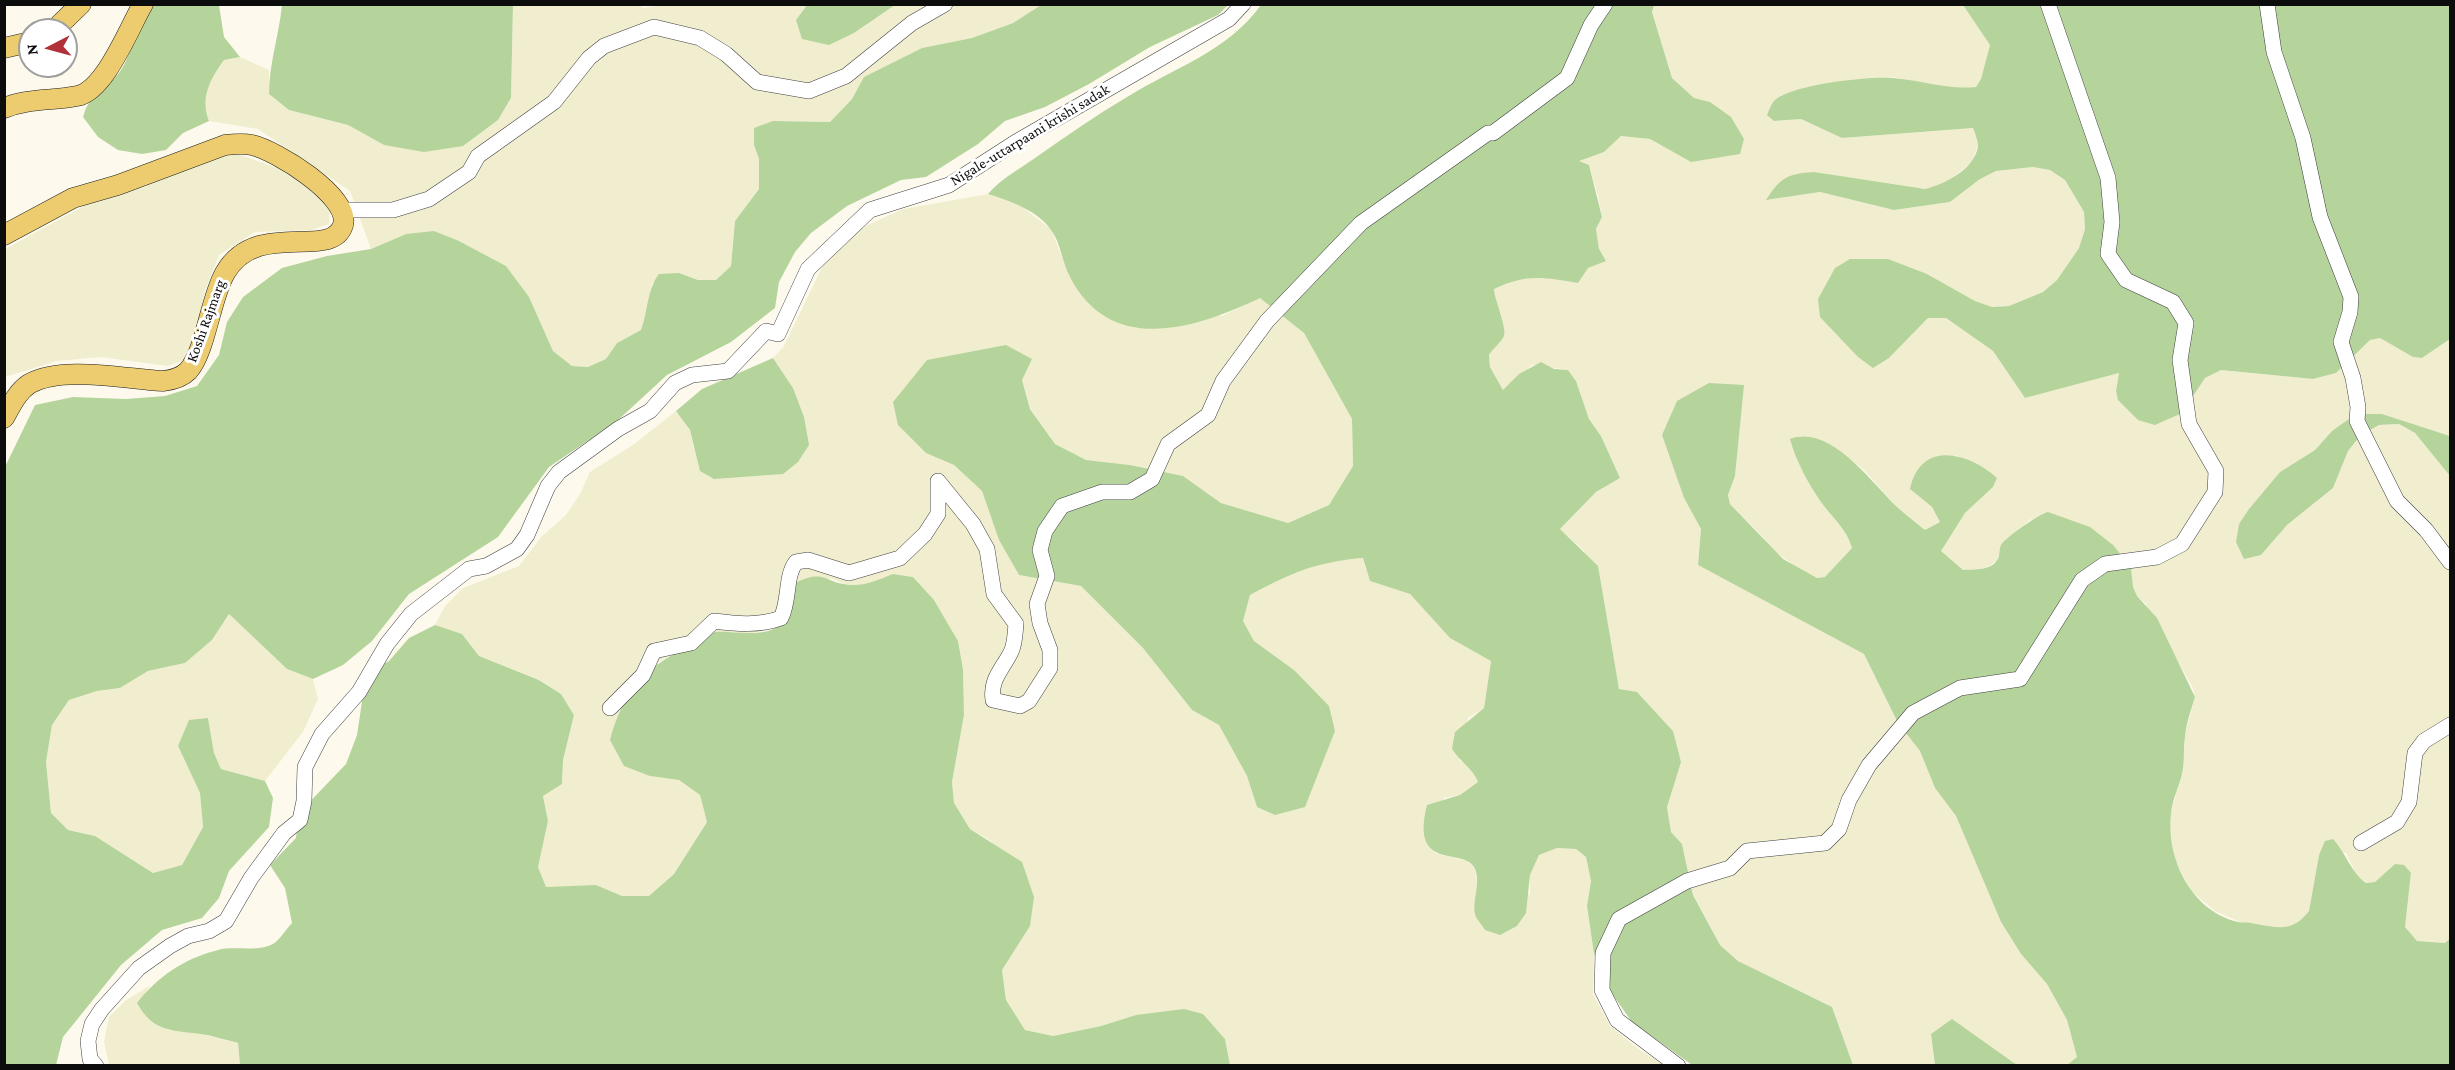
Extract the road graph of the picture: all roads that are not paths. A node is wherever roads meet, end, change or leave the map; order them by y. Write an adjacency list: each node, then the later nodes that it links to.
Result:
1 (81, 4): 8 (main road)
2 (143, 4): 9 (main road)
3 (945, 4): 10 (street)
4 (1243, 4): 17 (street, Nigale-uttarpaani krishi sadak)
5 (1605, 4): 14 (street)
6 (2048, 4): 18 (street)
7 (2267, 4): 13 (street)
8 (66, 18)
9 (4, 108)
10 (342, 210): 11 (main road); 12 (main road, Koshi Rajmarg)
11 (4, 235)
12 (4, 418)
13 (2451, 562)
14 (610, 708)
15 (2451, 725): 16 (street)
16 (2361, 843)
17 (96, 1065)
18 (1678, 1065)

